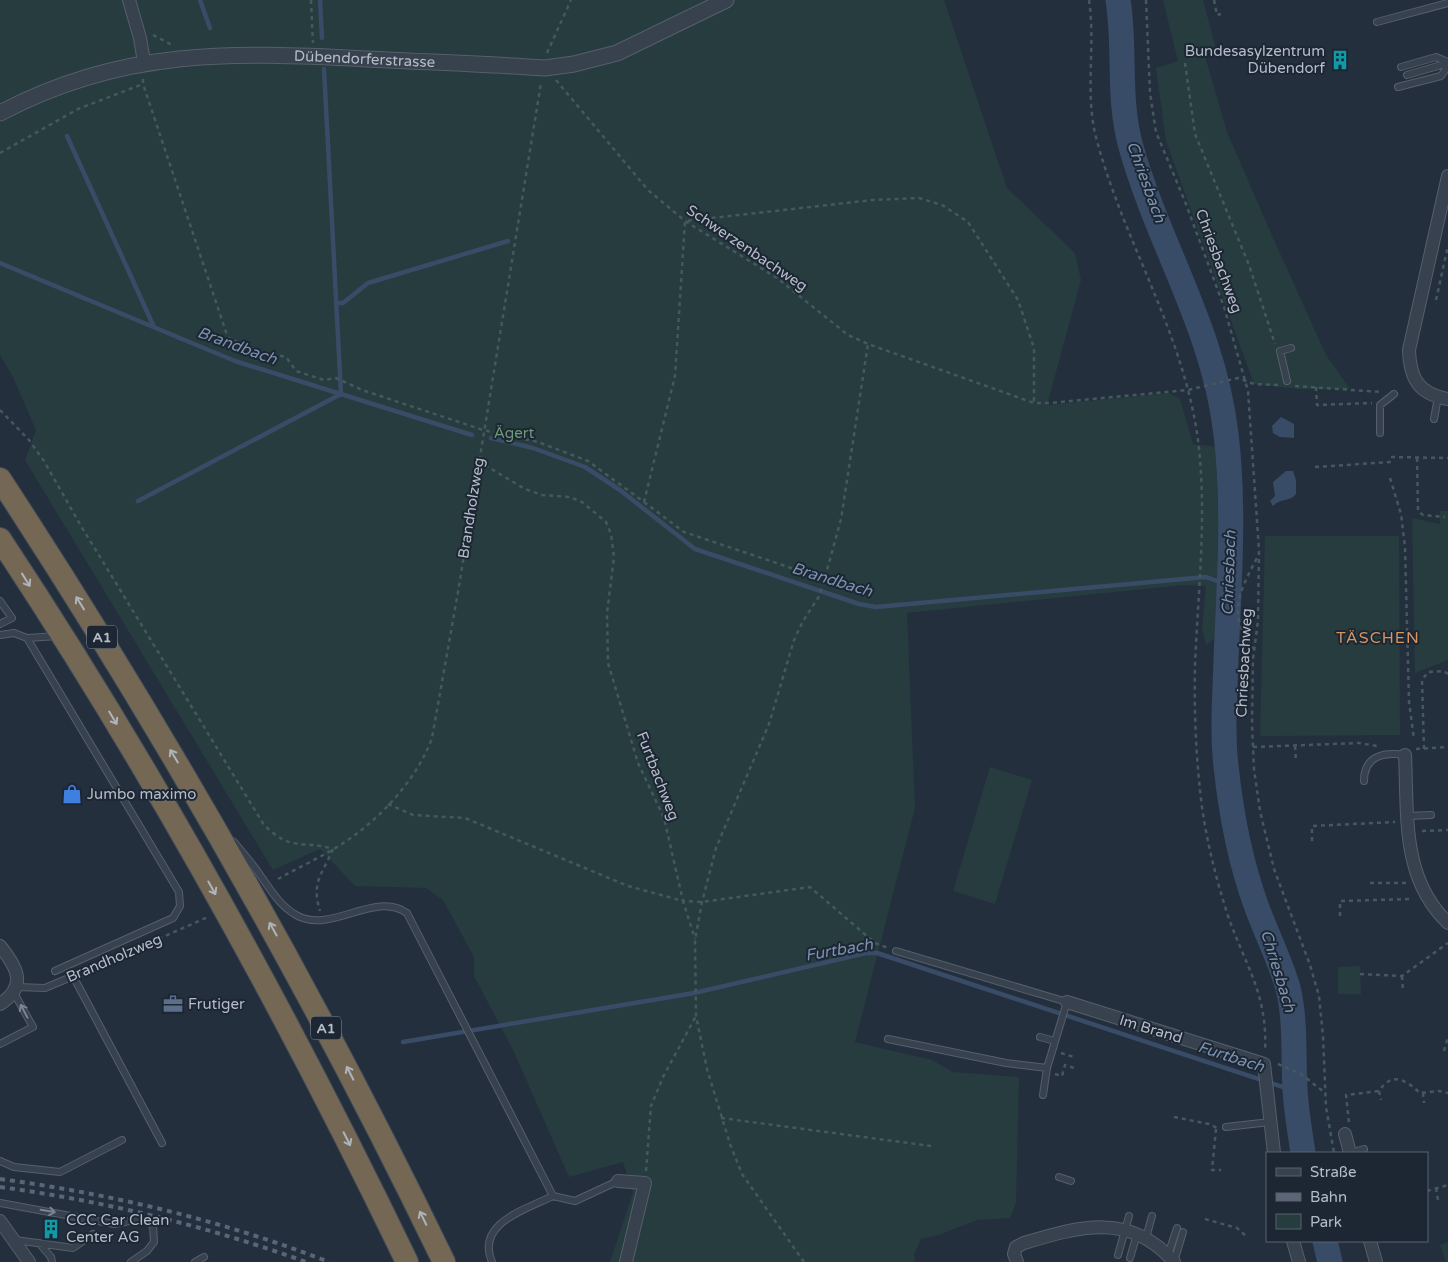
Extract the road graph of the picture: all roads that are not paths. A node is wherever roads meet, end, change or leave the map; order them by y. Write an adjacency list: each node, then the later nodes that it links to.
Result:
1 (129, 0): 5 (street)
2 (726, 0): 5 (street, Dübendorferstrasse)
3 (1448, 3): 4 (lane)
4 (1377, 22)
5 (144, 62): 10 (street, Dübendorferstrasse)
6 (1448, 64): 7 (lane); 8 (lane); 9 (lane)
7 (1401, 67)
8 (1407, 75)
9 (1398, 88)
10 (0, 113)
11 (1448, 176): 15 (street)
12 (1291, 348): 13 (lane)
13 (1288, 381)
14 (1394, 394): 17 (lane)
15 (1443, 398): 16 (lane)
16 (1434, 419)
17 (1380, 433)
18 (0, 479): 27 (highway, A1, one-way to 18)
19 (0, 539): 23 (highway, A1, one-way to 23)
20 (0, 601): 21 (lane)
21 (0, 624)
22 (0, 635): 24 (lane)
23 (62, 635): 24 (lane); 80 (highway, A1, one-way to 80)
24 (26, 638): 36 (lane)
25 (1410, 752): 26 (lane); 29 (street)
26 (1364, 781)
27 (199, 798): 30 (lane); 81 (highway, A1, one-way to 27)
28 (1431, 816): 29 (lane)
29 (1404, 819): 32 (street)
30 (224, 829)
31 (230, 837): 60 (lane)
32 (1448, 923)
33 (0, 946): 38 (street)
34 (896, 951): 40 (lane)
35 (114, 959): 37 (lane, Brandholzweg)
36 (54, 971)
37 (73, 976): 38 (lane, Brandholzweg); 51 (lane)
38 (15, 990): 39 (street); 44 (lane, one-way to 38)
39 (0, 1004)
40 (1066, 1005): 43 (lane); 47 (street, Im Brand)
41 (1040, 1037): 43 (lane)
42 (888, 1039): 45 (lane)
43 (1055, 1042): 45 (lane)
44 (0, 1044)
45 (1047, 1070): 46 (lane)
46 (1043, 1095)
47 (1270, 1122): 48 (lane); 53 (street)
48 (1226, 1127)
49 (1346, 1134): 54 (street)
50 (122, 1140): 56 (lane)
51 (162, 1143)
52 (1364, 1149): 55 (lane)
53 (1274, 1152)
54 (1350, 1152)
55 (1354, 1152)
56 (0, 1161)
57 (1059, 1177): 59 (lane)
58 (618, 1181): 60 (lane); 83 (street)
59 (1072, 1181)
60 (553, 1196): 82 (lane)
61 (0, 1202): 78 (lane, one-way to 78)
62 (1129, 1216): 67 (lane)
63 (1152, 1216): 67 (lane)
64 (0, 1221): 68 (street)
65 (1180, 1230): 75 (lane)
66 (94, 1234): 71 (lane)
67 (1136, 1234): 72 (lane); 74 (lane); 75 (street); 84 (street)
68 (14, 1240): 71 (lane); 76 (street)
69 (1293, 1242): 85 (street)
70 (1370, 1242): 86 (street)
71 (39, 1243): 77 (lane)
72 (1118, 1255)
73 (204, 1257): 79 (lane)
74 (1130, 1258)
75 (1172, 1260)
76 (29, 1262)
77 (52, 1262)
78 (132, 1262)
79 (194, 1262)
80 (407, 1262)
81 (444, 1262)
82 (492, 1262)
83 (626, 1262)
84 (1017, 1262)
85 (1298, 1262)
86 (1376, 1262)

